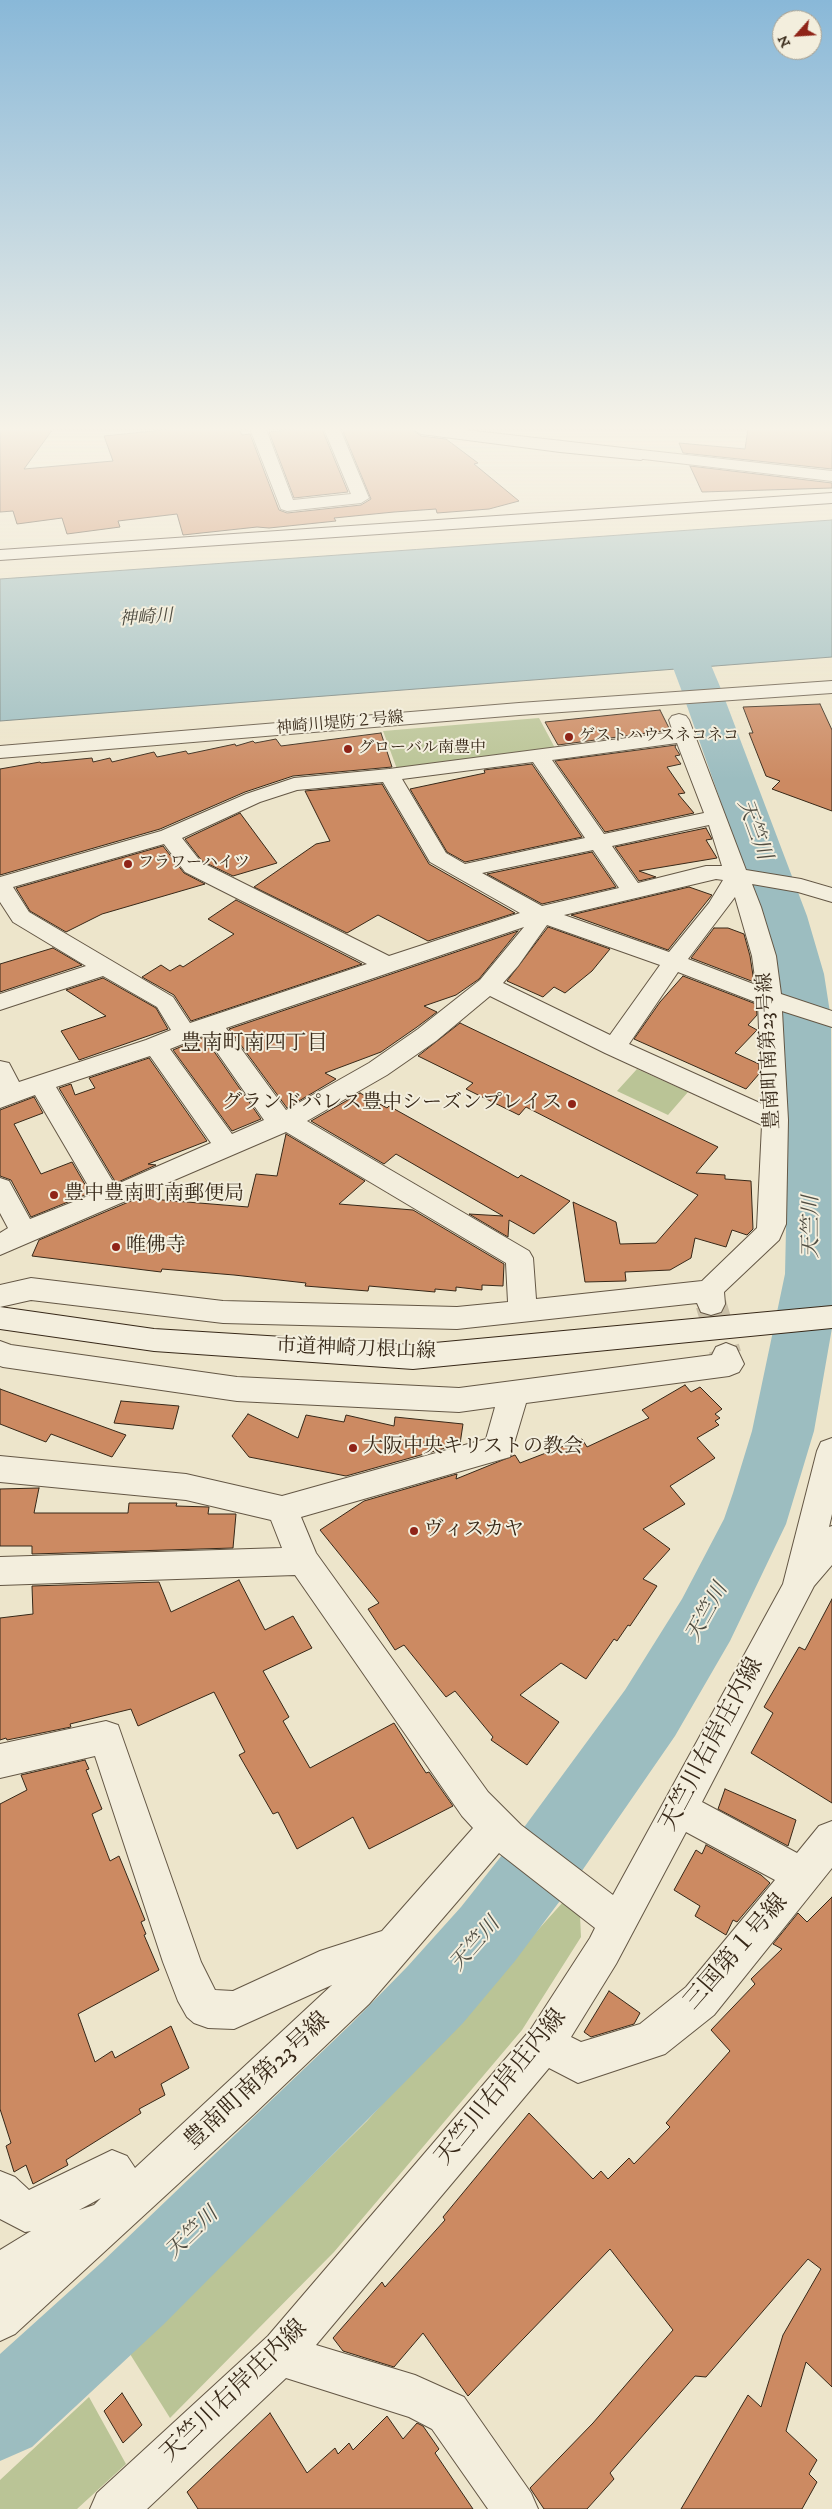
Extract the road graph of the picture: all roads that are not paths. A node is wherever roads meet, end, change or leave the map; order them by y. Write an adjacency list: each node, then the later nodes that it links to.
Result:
1 (130, 546): 2 (street)
2 (0, 555)
3 (832, 687): 4 (street, 神崎川堤防２号線)
4 (676, 699): 5 (street, 豊南町南第23号線); 6 (street, 神崎川堤防２号線)
5 (685, 736): 7 (street); 9 (street, 豊南町南第23号線)
6 (0, 752)
7 (539, 756): 8 (street); 11 (street)
8 (389, 775): 10 (street); 12 (street)
9 (716, 817): 11 (street); 13 (street, 豊南町南第23号線)
10 (169, 836): 14 (street); 19 (street)
11 (597, 841): 12 (street); 15 (street)
12 (461, 871): 17 (street)
13 (741, 876): 15 (street); 16 (street); 18 (street); 22 (street, 豊南町南第23号線)
14 (0, 885): 20 (street)
15 (633, 892): 17 (street)
16 (832, 895)
17 (540, 914): 18 (street); 19 (street); 21 (street)
18 (674, 963): 22 (street); 28 (street)
19 (390, 966): 25 (street)
20 (106, 967): 23 (street); 26 (street)
21 (488, 985): 28 (street); 32 (street)
22 (774, 999): 24 (street); 33 (street, 豊南町南第23号線)
23 (0, 1002)
24 (832, 1019)
25 (211, 1025): 26 (street); 32 (street)
26 (185, 1033): 27 (street)
27 (155, 1046): 30 (street); 34 (street)
28 (614, 1047): 33 (street)
29 (0, 1069): 31 (street)
30 (41, 1083): 31 (street); 36 (street)
31 (6, 1096)
32 (287, 1120): 34 (street); 40 (street)
33 (775, 1120): 40 (street, 豊南町南第23号線)
34 (227, 1147): 36 (street)
35 (0, 1188): 37 (street)
36 (109, 1198): 37 (street)
37 (24, 1232): 38 (street)
38 (0, 1245)
39 (0, 1296): 40 (street)
40 (525, 1312)
41 (832, 1317): 42 (street, 市道神崎刀根山線)
42 (0, 1318)
43 (0, 1352): 45 (street)
44 (728, 1360): 45 (street)
45 (514, 1392): 48 (street)
46 (832, 1451): 52 (street, 天竺川右岸庄内線)
47 (0, 1469): 48 (street)
48 (282, 1509): 50 (street)
49 (832, 1540): 52 (street)
50 (303, 1561): 51 (street); 55 (street)
51 (0, 1571)
52 (798, 1587): 54 (street, 天竺川右岸庄内線)
53 (0, 1761): 58 (street)
54 (679, 1810): 56 (street); 57 (street, 天竺川右岸庄内線)
55 (502, 1833): 57 (street); 58 (street, 豊南町南第23号線)
56 (822, 1862): 59 (street, 三国第１号線)
57 (618, 1922): 59 (street, 天竺川右岸庄内線)
58 (391, 1947): 61 (street, 豊南町南第23号線)
59 (545, 2042): 64 (street, 天竺川右岸庄内線)
60 (0, 2192): 61 (street)
61 (118, 2210): 62 (street); 63 (street, 豊南町南第23号線)
62 (0, 2275)
63 (0, 2319)
64 (283, 2351): 65 (street, 天竺川右岸庄内線); 66 (street)
65 (113, 2509)
66 (515, 2509)

